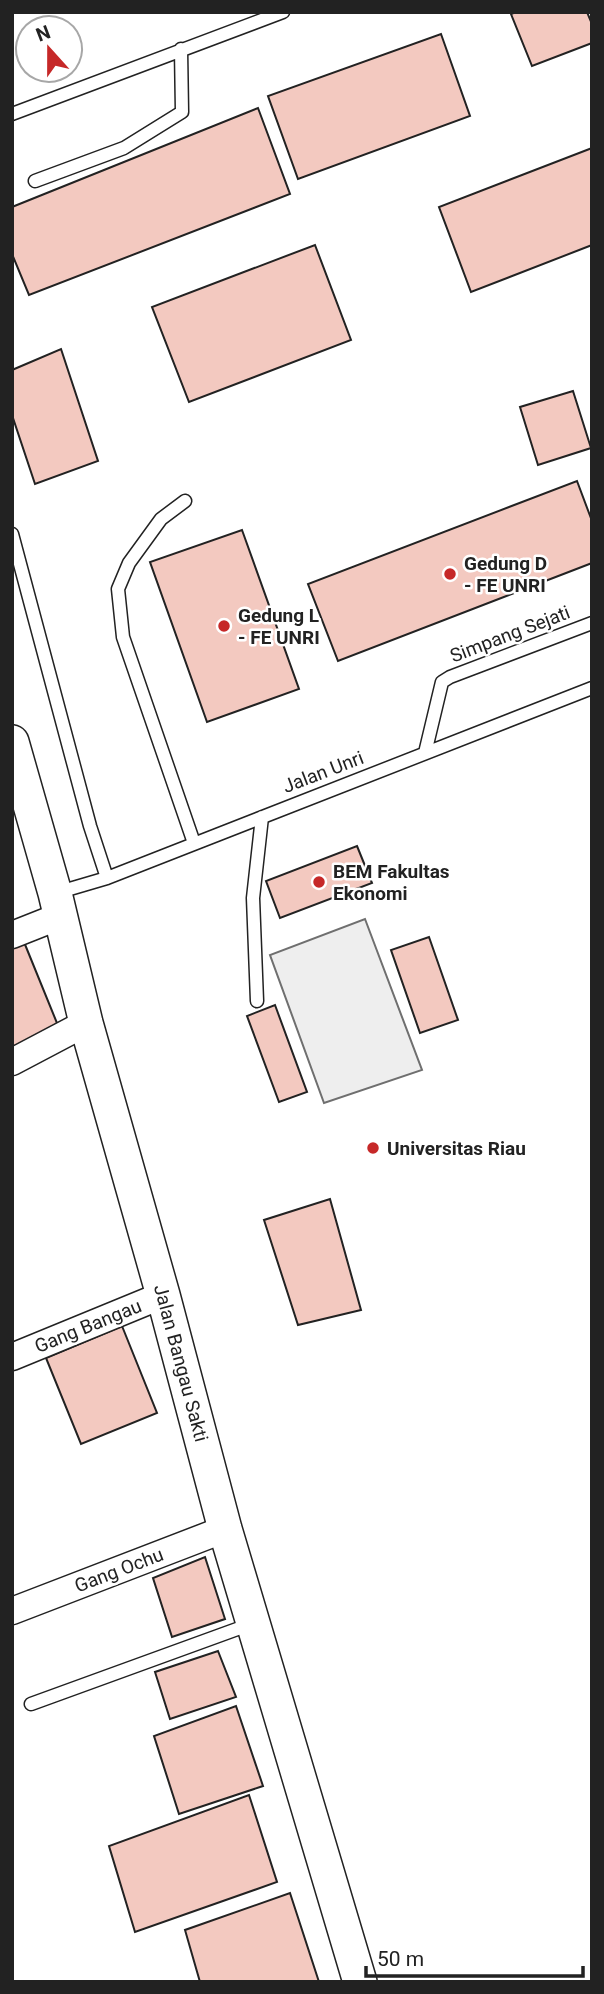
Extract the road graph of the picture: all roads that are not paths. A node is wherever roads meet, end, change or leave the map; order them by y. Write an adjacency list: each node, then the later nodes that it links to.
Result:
1 (283, 12): 2 (lane)
2 (181, 50): 3 (lane); 4 (lane)
3 (12, 114)
4 (35, 181)
5 (185, 501): 12 (lane)
6 (12, 534): 13 (lane)
7 (592, 623): 10 (lane, Simpang Sejati)
8 (592, 688): 10 (lane, Jalan Unri)
9 (12, 742): 14 (street, Jalan Bangau Sakti)
10 (425, 753): 11 (lane, Jalan Unri)
11 (262, 817): 12 (lane, Jalan Unri); 16 (lane)
12 (194, 843): 13 (lane, Jalan Unri)
13 (107, 878): 14 (lane, Jalan Unri)
14 (61, 900): 15 (street); 17 (street, Jalan Bangau Sakti)
15 (12, 935)
16 (257, 1001)
17 (86, 1023): 18 (street); 19 (street, Jalan Bangau Sakti)
18 (12, 1062)
19 (163, 1295): 20 (street, Gang Bangau); 21 (street, Jalan Bangau Sakti)
20 (12, 1357)
21 (225, 1529): 22 (street, Gang Ochu); 23 (street, Jalan Bangau Sakti)
22 (12, 1611)
23 (255, 1623): 24 (lane); 25 (street, Jalan Bangau Sakti)
24 (31, 1704)
25 (360, 1982)

